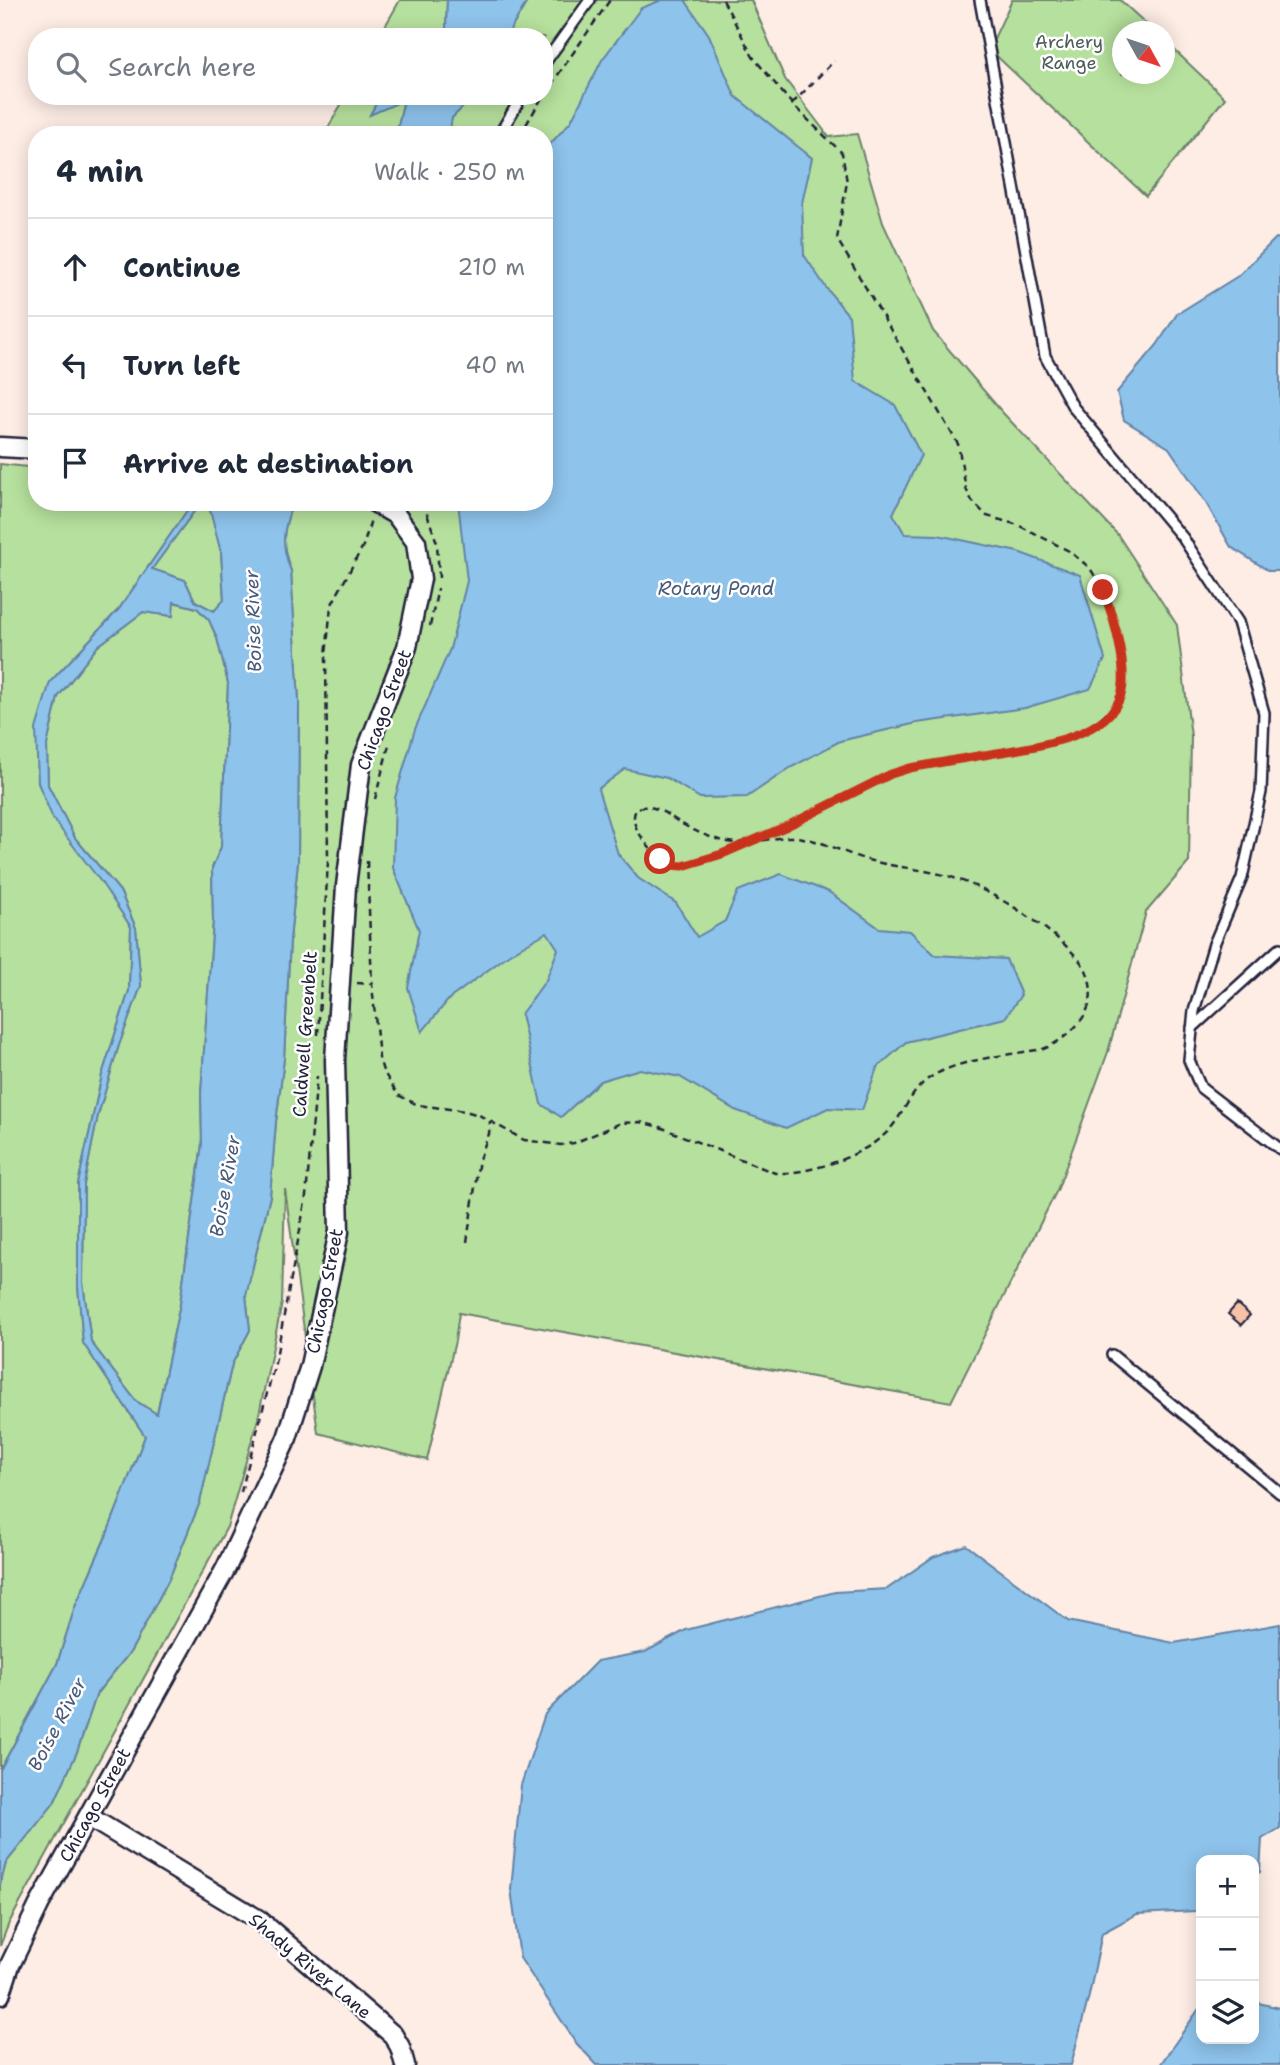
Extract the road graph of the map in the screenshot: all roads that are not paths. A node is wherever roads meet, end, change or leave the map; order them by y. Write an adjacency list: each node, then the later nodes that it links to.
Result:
1 (590, 0): 3 (lane)
2 (980, 0): 10 (lane)
3 (553, 51)
4 (517, 105): 5 (lane)
5 (504, 126)
6 (0, 447): 7 (street)
7 (28, 449)
8 (382, 511): 14 (street, Chicago Street)
9 (1280, 948): 10 (lane)
10 (1192, 1028): 11 (lane)
11 (1280, 1149)
12 (1112, 1355): 13 (lane)
13 (1280, 1493)
14 (89, 1817): 15 (street, Chicago Street); 16 (street, Shady River Lane)
15 (0, 1994)
16 (405, 2065)

